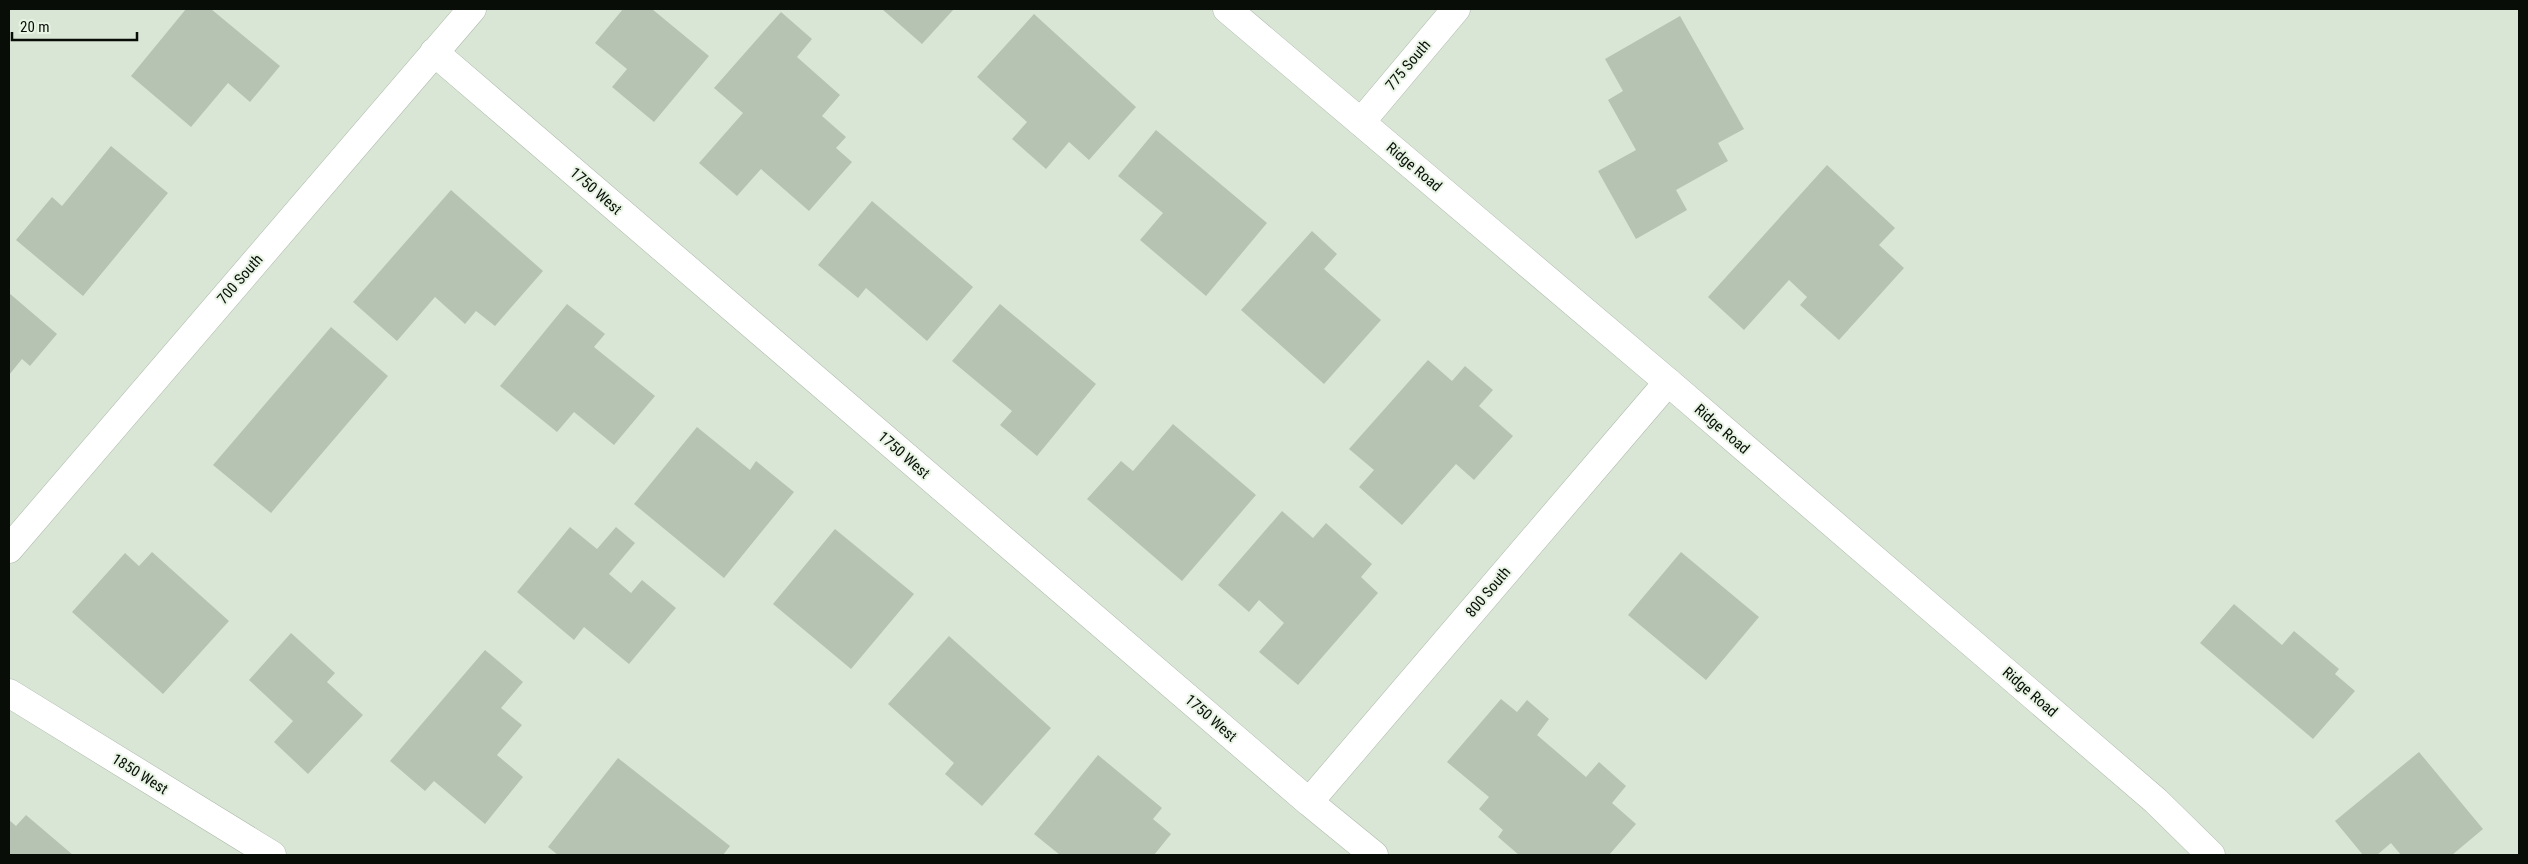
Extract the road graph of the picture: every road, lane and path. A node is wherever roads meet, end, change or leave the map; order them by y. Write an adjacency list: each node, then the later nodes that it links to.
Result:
1 (472, 9): 4 (street, 700 South)
2 (1227, 9): 5 (street, Ridge Road)
3 (1456, 9): 5 (street, 775 South)
4 (434, 52): 7 (street, 700 South); 9 (street, 1750 West)
5 (1361, 122): 6 (street, Ridge Road)
6 (1668, 382): 9 (street, 800 South); 12 (street, Ridge Road)
7 (9, 549)
8 (9, 692): 10 (street, 1850 West)
9 (1309, 802): 11 (street, 1750 West)
10 (272, 855)
11 (1374, 855)
12 (2212, 855)

